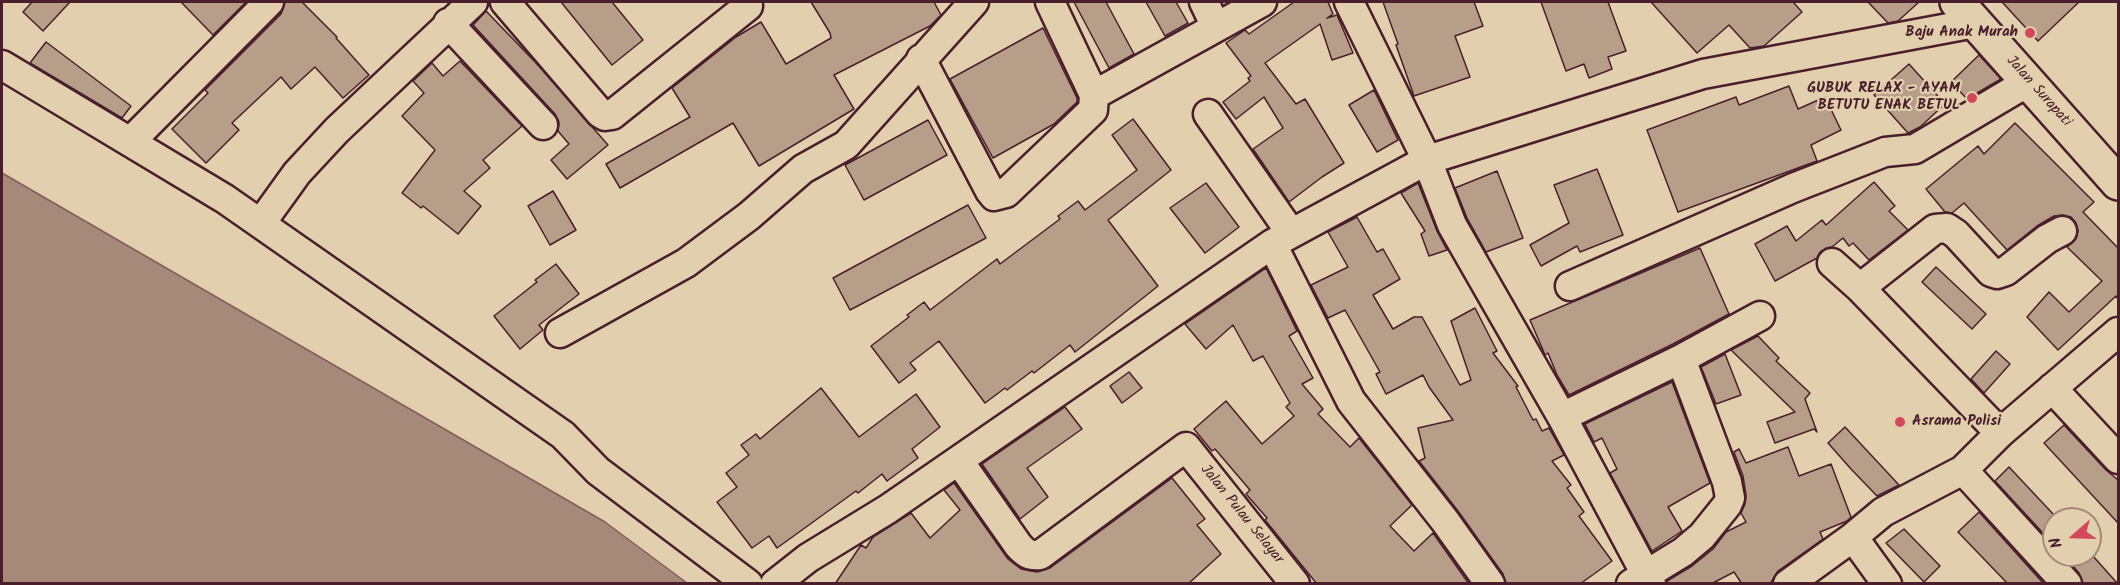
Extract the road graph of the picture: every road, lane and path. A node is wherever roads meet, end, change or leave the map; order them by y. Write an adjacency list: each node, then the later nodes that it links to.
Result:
1 (270, 2): 19 (street)
2 (473, 2): 11 (street)
3 (504, 2): 9 (street)
4 (974, 2): 13 (street)
5 (1050, 2): 16 (street)
6 (1204, 2): 12 (street)
7 (1262, 2): 12 (street)
8 (1349, 2): 20 (street)
9 (748, 6)
10 (1966, 12): 15 (highway, Jalan Surapati); 20 (street)
11 (448, 23): 18 (street); 22 (street)
12 (1216, 27): 16 (street)
13 (921, 59): 16 (street); 30 (street)
14 (2, 65): 19 (street)
15 (2028, 82): 21 (highway, Jalan Surapati); 26 (street)
16 (1094, 95)
17 (1208, 114): 24 (street)
18 (543, 125)
19 (130, 142): 22 (street)
20 (1427, 160): 24 (street); 33 (street)
21 (2118, 183)
22 (261, 223): 41 (street)
23 (2062, 231): 27 (street)
24 (1281, 238): 36 (street); 43 (street)
25 (1832, 263): 27 (street)
26 (1570, 286)
27 (1860, 288): 34 (street)
28 (1760, 316): 31 (street)
29 (2118, 332): 32 (street)
30 (560, 333)
31 (1681, 359): 33 (street); 40 (street)
32 (2052, 388): 34 (street); 35 (street)
33 (1563, 417): 40 (street)
34 (2000, 434): 37 (street)
35 (2118, 459)
36 (959, 460): 39 (street, Jalan Pulau Selayar); 42 (street)
37 (1962, 470): 38 (street); 46 (street)
38 (1853, 537): 44 (street); 45 (street)
39 (1281, 578)
40 (1642, 580)
41 (748, 584)
42 (775, 584)
43 (1490, 584)
44 (1788, 584)
45 (1887, 584)
46 (2067, 584)

